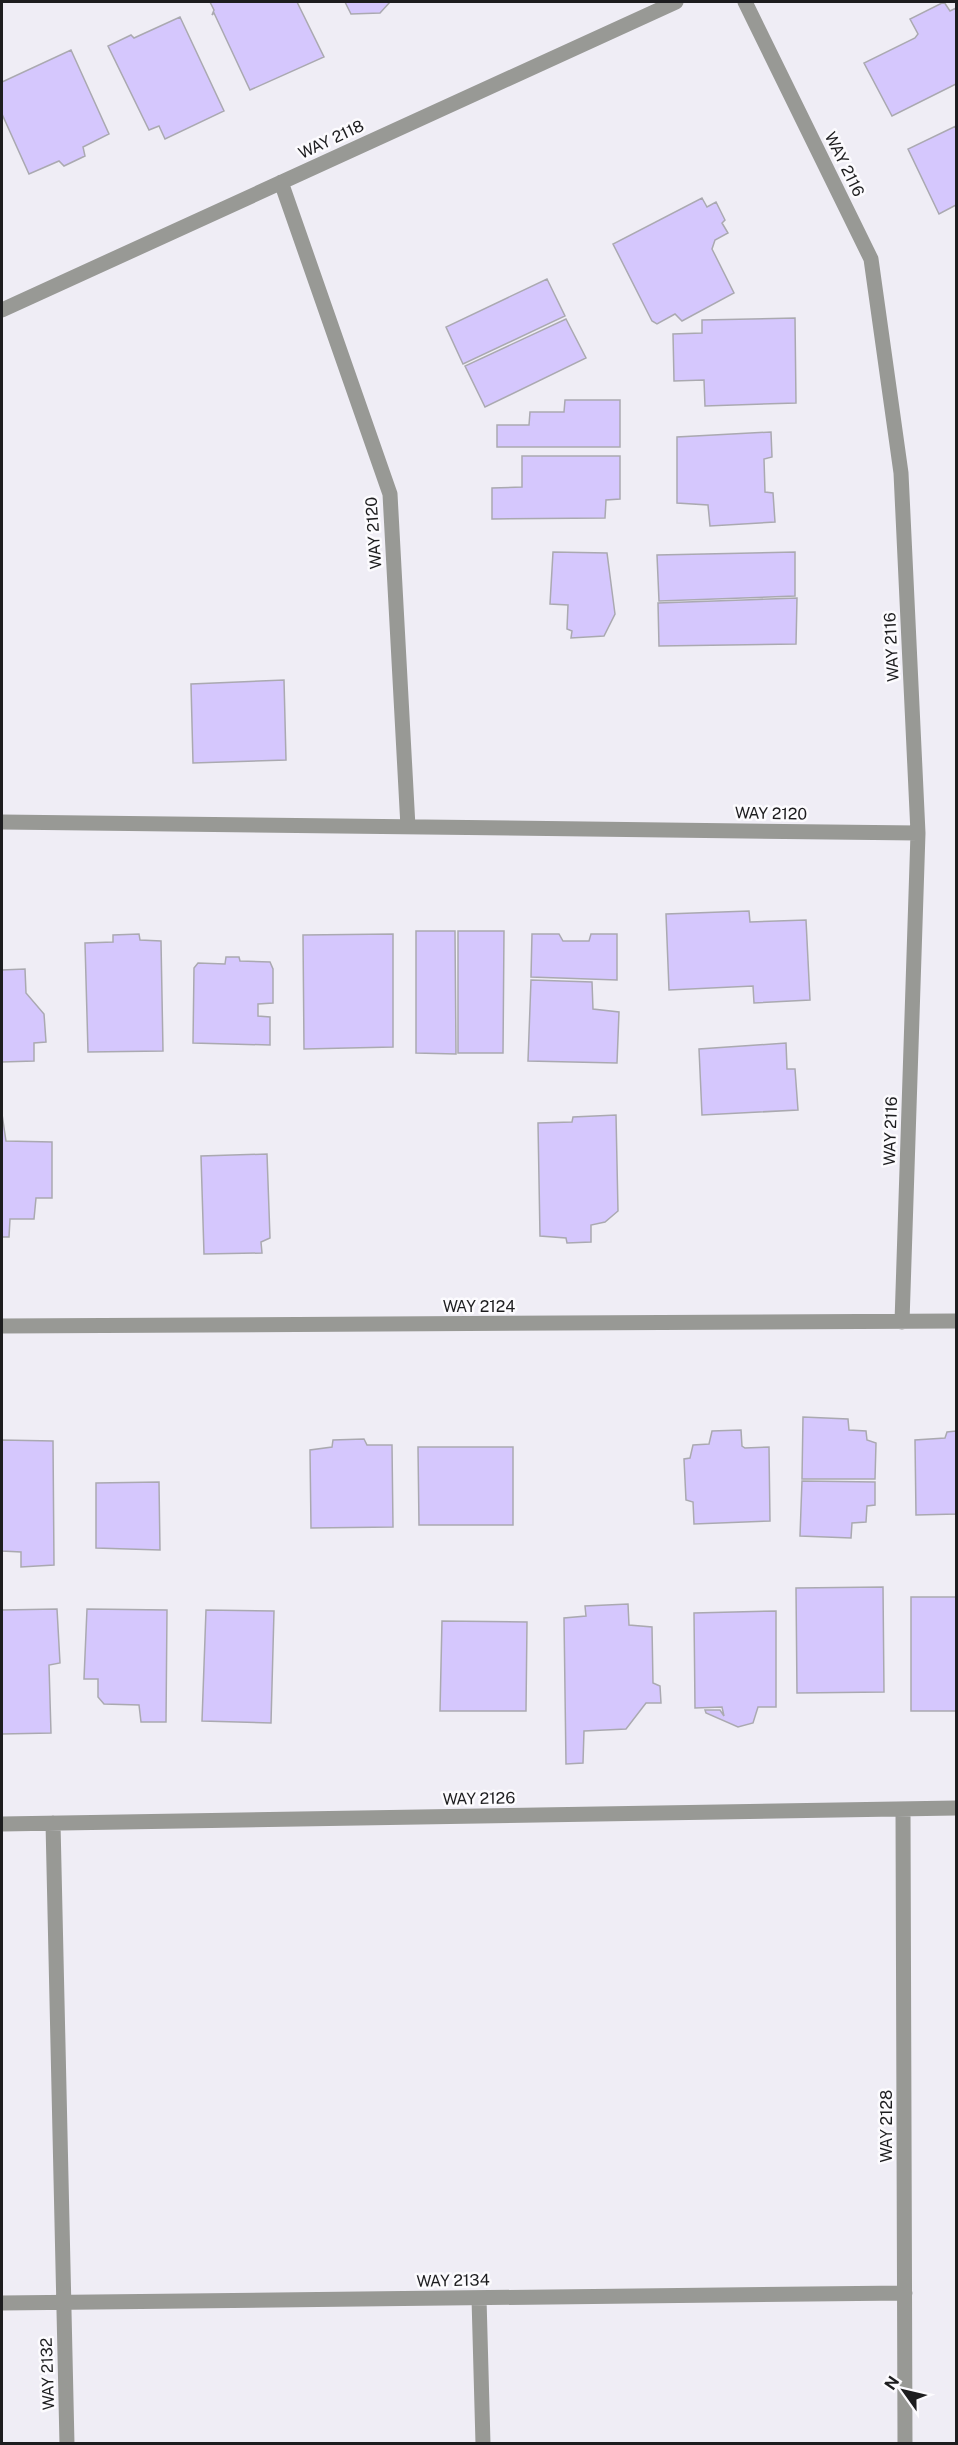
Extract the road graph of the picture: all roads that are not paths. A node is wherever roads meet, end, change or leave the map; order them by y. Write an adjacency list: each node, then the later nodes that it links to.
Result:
1 (676, 2): 3 (street, WAY 2118)
2 (745, 2): 7 (street, WAY 2116)
3 (281, 182): 4 (street, WAY 2118); 6 (street, WAY 2120)
4 (2, 310)
5 (2, 822): 6 (street, WAY 2120)
6 (408, 826): 7 (street, WAY 2120)
7 (918, 833): 9 (street, WAY 2116)
8 (957, 1321): 9 (street, WAY 2124)
9 (902, 1322): 10 (street, WAY 2124)
10 (2, 1326)
11 (957, 1808): 12 (street, WAY 2126)
12 (903, 1809): 13 (street, WAY 2126); 15 (street, WAY 2128)
13 (53, 1823): 14 (street, WAY 2126); 17 (street, WAY 2132)
14 (2, 1824)
15 (904, 2293): 16 (street, WAY 2134); 21 (street, WAY 2128)
16 (479, 2298): 17 (street, WAY 2134); 20 (street)
17 (63, 2302): 18 (street, WAY 2134); 19 (street, WAY 2132)
18 (2, 2303)
19 (67, 2444)
20 (483, 2444)
21 (905, 2444)

